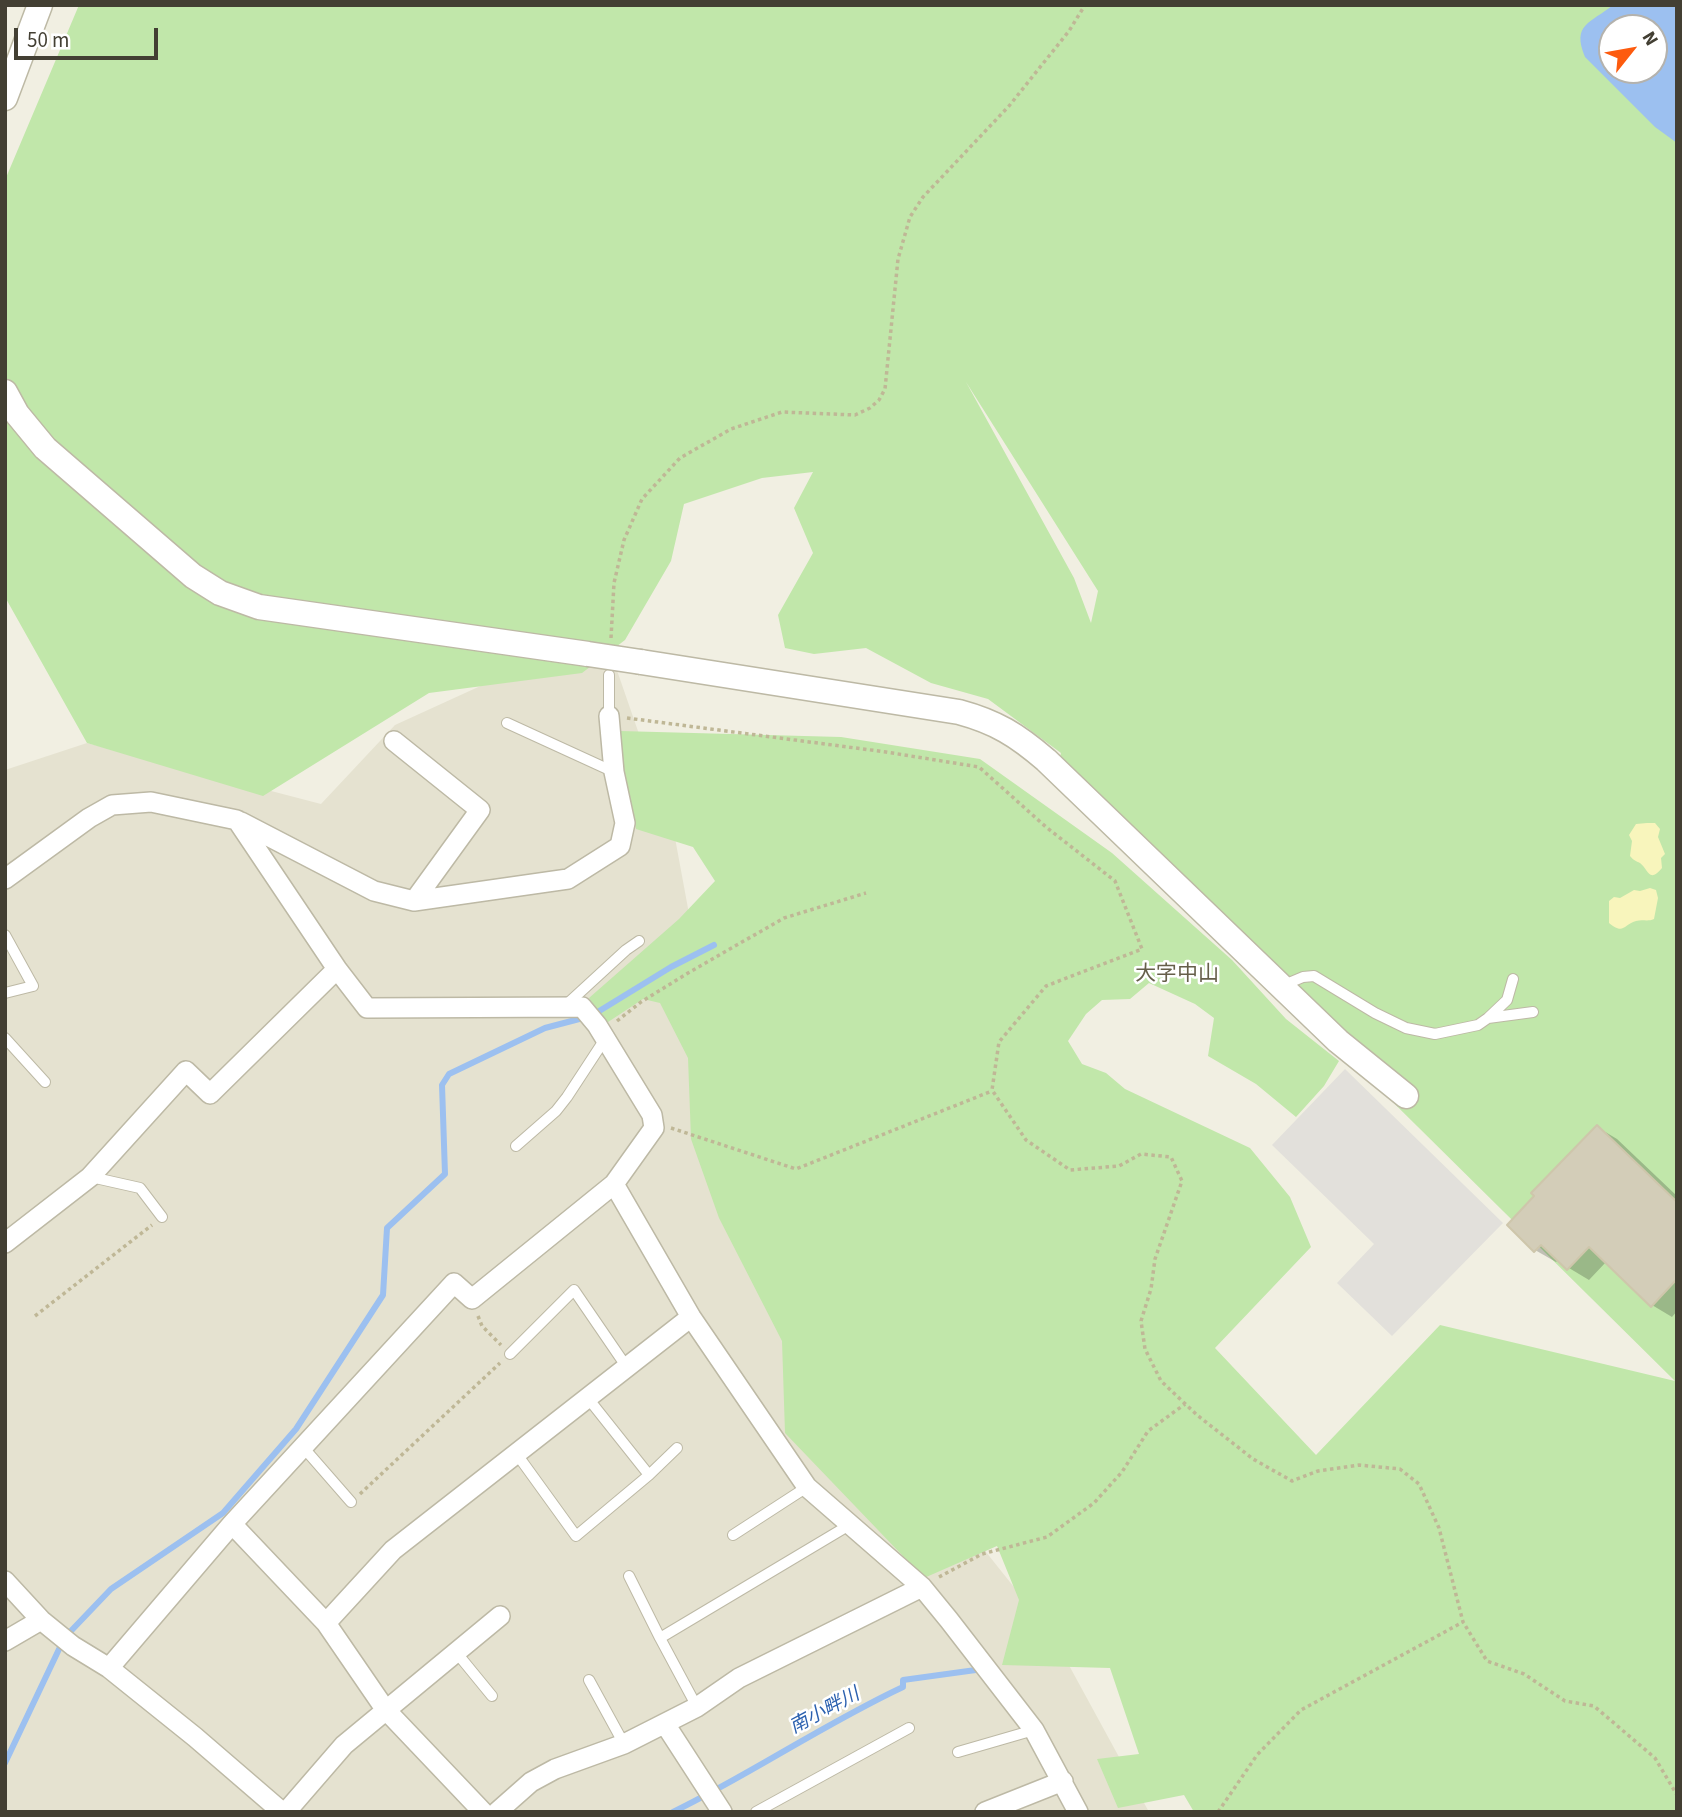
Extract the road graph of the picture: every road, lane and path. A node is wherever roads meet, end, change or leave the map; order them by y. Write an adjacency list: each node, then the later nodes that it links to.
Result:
1 (40, 5): 3 (street)
2 (1085, 5): 5 (path)
3 (5, 98)
4 (5, 392): 18 (street, bridge)
5 (609, 675): 6 (lane)
6 (608, 716): 9 (street); 26 (path)
7 (507, 723): 9 (lane)
8 (394, 741): 13 (street)
9 (614, 772): 13 (street)
10 (237, 820): 11 (street); 13 (street); 16 (street)
11 (5, 879)
12 (866, 893): 23 (path)
13 (414, 901)
14 (5, 935): 19 (lane)
15 (639, 941): 20 (lane)
16 (337, 968): 20 (street); 30 (street)
17 (1513, 979): 22 (lane)
18 (1281, 986): 22 (lane); 27 (street)
19 (5, 993)
20 (562, 1009): 23 (street)
21 (1533, 1012): 22 (lane)
22 (1488, 1018)
23 (604, 1036): 28 (street); 29 (lane)
24 (5, 1038): 25 (lane)
25 (45, 1082)
26 (992, 1090): 28 (path); 40 (path)
27 (1406, 1096)
28 (653, 1122): 31 (street)
29 (516, 1146)
30 (90, 1177): 32 (lane); 33 (street)
31 (614, 1184): 34 (street); 36 (street)
32 (162, 1217): 35 (path)
33 (5, 1243)
34 (472, 1299): 37 (path); 41 (street)
35 (35, 1316)
36 (691, 1317): 38 (street); 45 (street)
37 (510, 1354): 38 (lane); 46 (path)
38 (626, 1366): 39 (street)
39 (587, 1396): 43 (street); 44 (lane)
40 (1186, 1404): 52 (path); 55 (path)
41 (303, 1447): 46 (lane); 47 (street)
42 (677, 1448): 44 (lane)
43 (516, 1453): 44 (lane); 56 (street)
44 (649, 1475)
45 (807, 1486): 48 (street); 49 (lane)
46 (351, 1502)
47 (232, 1524): 56 (street); 60 (street)
48 (852, 1524): 52 (street); 57 (lane)
49 (733, 1535)
50 (629, 1576): 57 (lane)
51 (5, 1581): 54 (street)
52 (922, 1587): 63 (street); 67 (street)
53 (500, 1616): 59 (street)
54 (41, 1620): 58 (street); 60 (street)
55 (1463, 1622): 71 (path); 79 (path)
56 (326, 1623): 64 (street)
57 (660, 1638): 63 (lane)
58 (5, 1641)
59 (456, 1652): 62 (lane); 64 (street)
60 (109, 1668): 72 (street)
61 (589, 1680): 68 (lane)
62 (492, 1696)
63 (697, 1707): 65 (street)
64 (385, 1709): 72 (street); 73 (street)
65 (665, 1724): 68 (street); 75 (street)
66 (909, 1728): 76 (lane)
67 (1034, 1730): 69 (lane); 70 (street)
68 (624, 1744): 74 (street)
69 (958, 1752)
70 (1063, 1781): 77 (street); 78 (street)
71 (1677, 1795)
72 (284, 1812)
73 (483, 1812)
74 (497, 1812)
75 (722, 1812)
76 (756, 1812)
77 (985, 1812)
78 (1078, 1812)
79 (1218, 1812)

